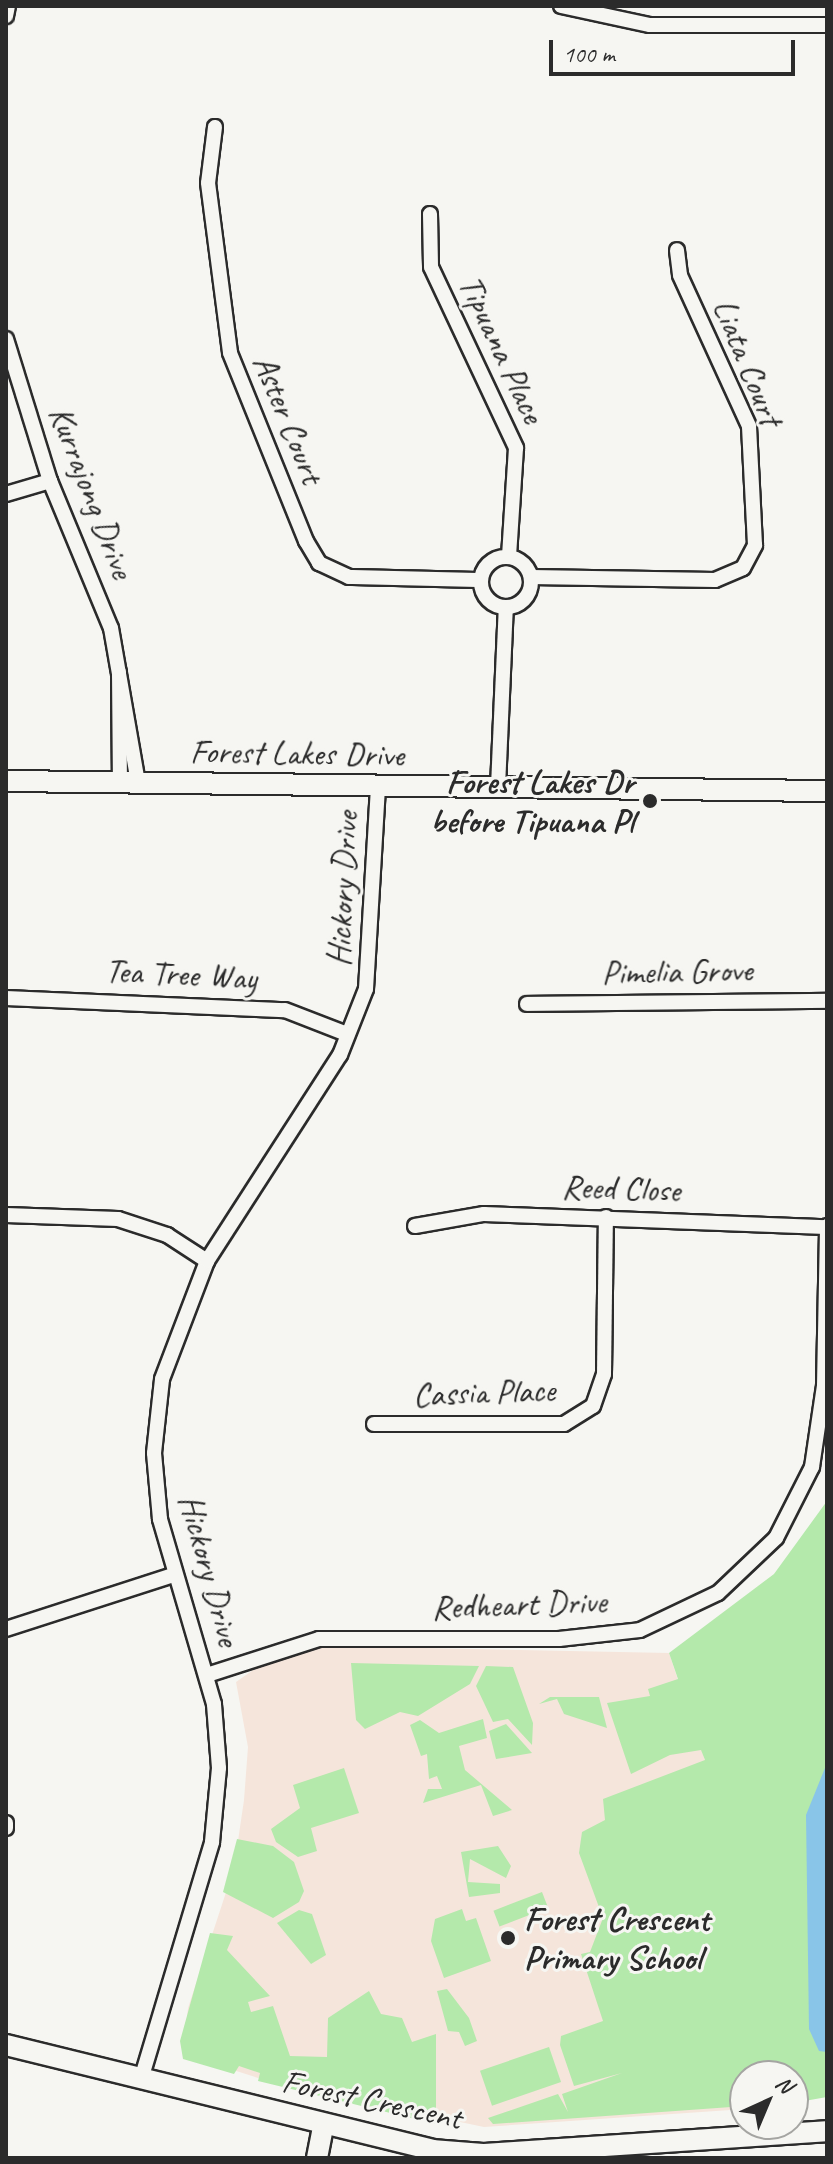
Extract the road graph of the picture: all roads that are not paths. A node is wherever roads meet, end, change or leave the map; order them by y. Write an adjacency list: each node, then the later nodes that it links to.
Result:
1 (8, 6): 3 (street)
2 (561, 6): 4 (street)
3 (6, 16)
4 (827, 25)
5 (215, 127): 13 (street, Aster Court)
6 (430, 214): 11 (street, Tipuana Place)
7 (677, 250): 12 (street, Liata Court)
8 (6, 339): 9 (street, Kurrajong Drive)
9 (50, 481): 10 (street); 16 (street, Kurrajong Drive)
10 (6, 494)
11 (509, 557): 12 (street); 13 (street)
12 (531, 577): 14 (street)
13 (481, 580): 14 (street)
14 (506, 607): 18 (street)
15 (6, 781): 16 (street, Forest Lakes Drive)
16 (129, 783): 17 (street, Forest Lakes Drive)
17 (378, 785): 18 (street, Forest Lakes Drive); 23 (street, Hickory Drive)
18 (498, 787): 19 (street, Forest Lakes Drive)
19 (827, 791)
20 (6, 998): 23 (street, Tea Tree Way)
21 (827, 1001): 22 (street, Pimelia Grove)
22 (527, 1004)
23 (347, 1034): 28 (street, Hickory Drive)
24 (6, 1215): 28 (street)
25 (606, 1217): 26 (street, Reed Close); 27 (street, Reed Close); 29 (street, Cassia Place)
26 (415, 1226)
27 (827, 1227): 32 (street, Redheart Drive)
28 (207, 1261): 30 (street, Hickory Drive)
29 (374, 1424)
30 (173, 1575): 31 (street); 32 (street, Hickory Drive)
31 (6, 1629)
32 (207, 1675): 34 (street, Hickory Drive)
33 (6, 2045): 34 (street, Forest Crescent)
34 (142, 2076): 35 (street, Forest Crescent)
35 (323, 2126): 36 (street, Forest Crescent); 37 (street)
36 (827, 2131)
37 (317, 2158)

